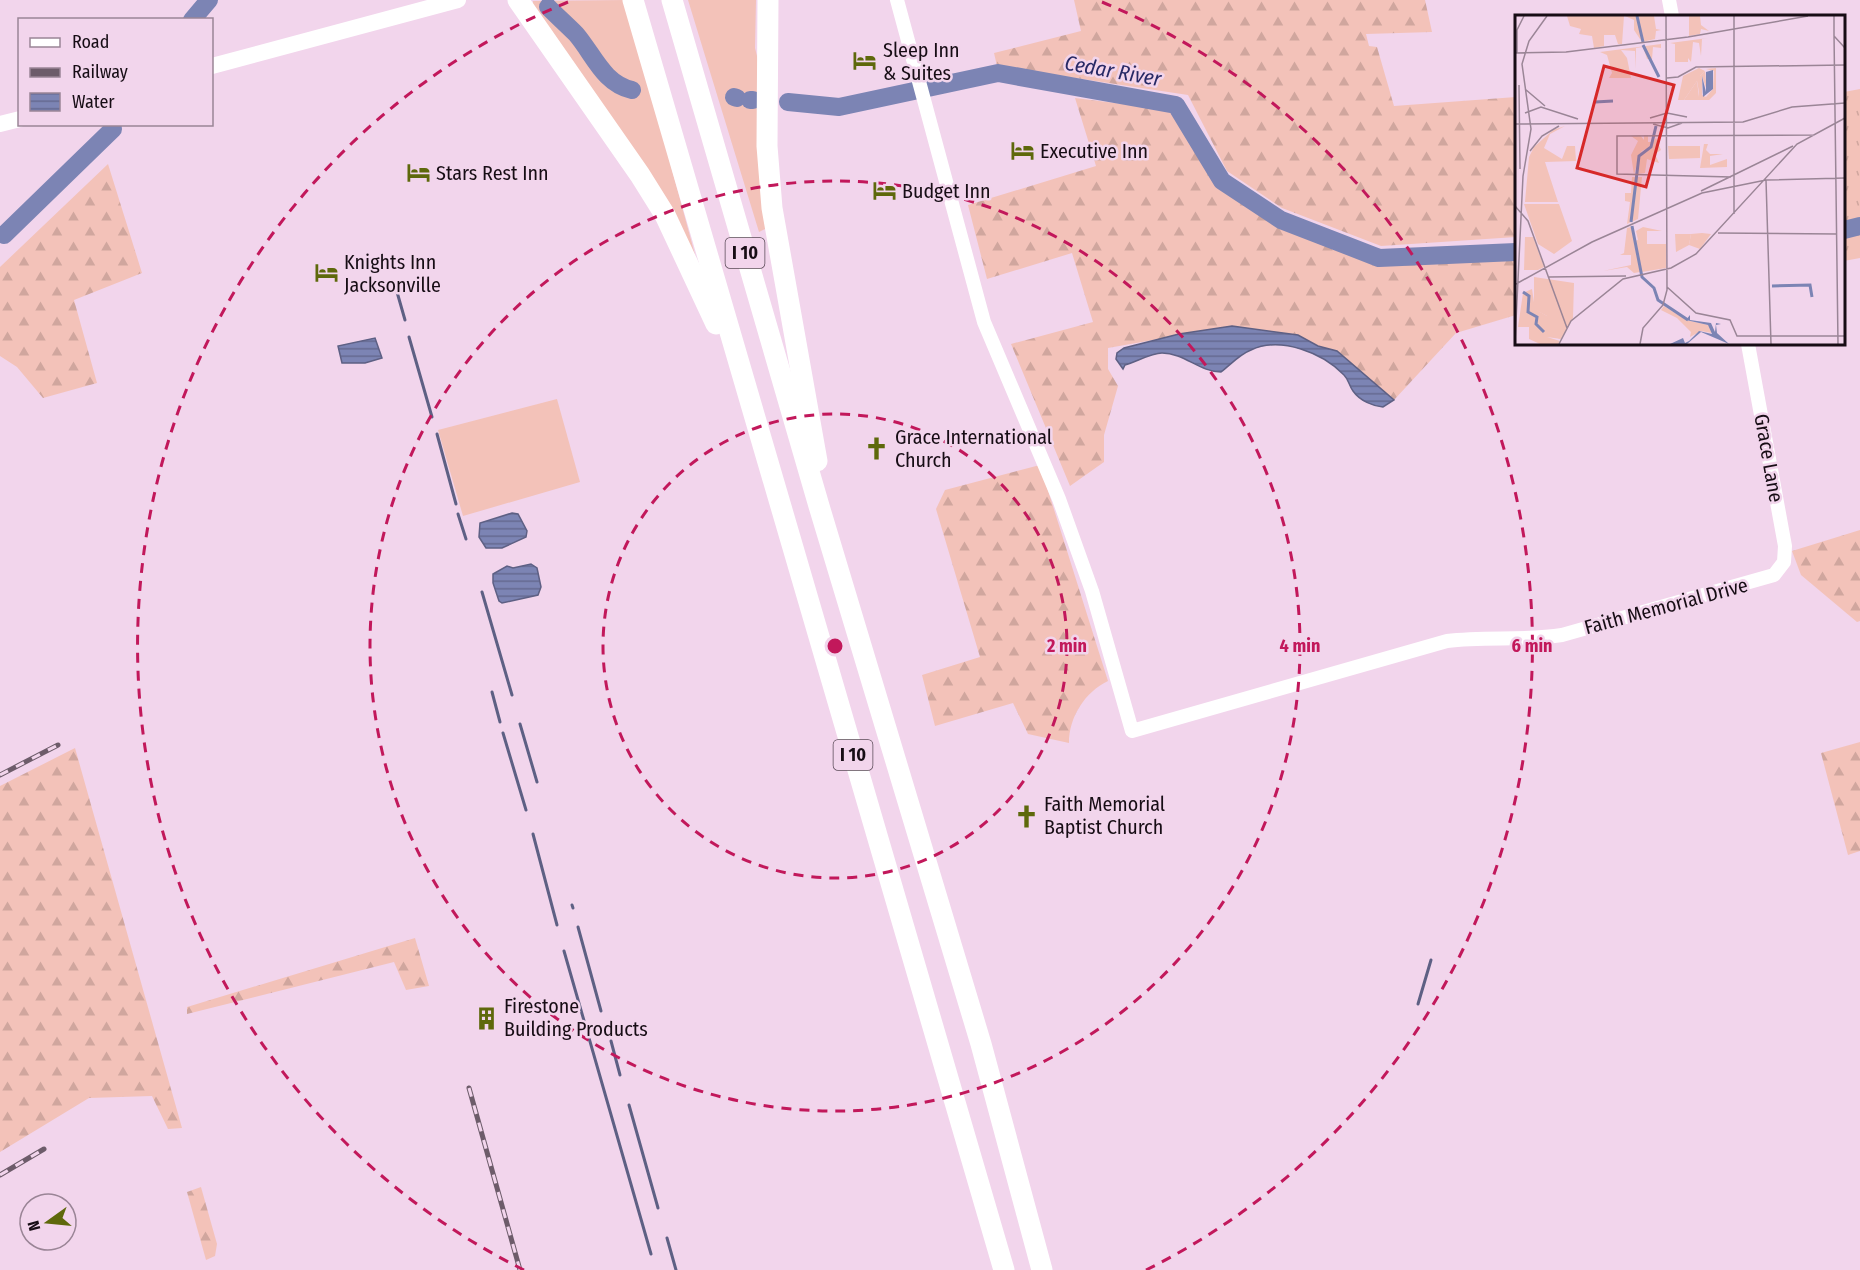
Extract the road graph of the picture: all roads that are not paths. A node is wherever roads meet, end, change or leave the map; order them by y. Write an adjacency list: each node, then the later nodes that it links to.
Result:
1 (458, 0): 9 (main road)
2 (518, 0): 13 (highway)
3 (633, 0): 13 (highway, I 10)
4 (672, 0): 14 (highway, I 10)
5 (768, 0): 14 (highway)
6 (897, 0): 15 (street, Faith Memorial Drive)
7 (1669, 0): 8 (street)
8 (1672, 15)
9 (213, 66)
10 (18, 119): 11 (main road)
11 (0, 124)
12 (1748, 345): 15 (street, Grace Lane)
13 (758, 428): 16 (highway, I 10)
14 (819, 506): 19 (highway, I 10)
15 (1778, 572)
16 (991, 1227): 17 (highway); 18 (highway, I 10)
17 (994, 1270)
18 (1004, 1270)
19 (1042, 1270)

